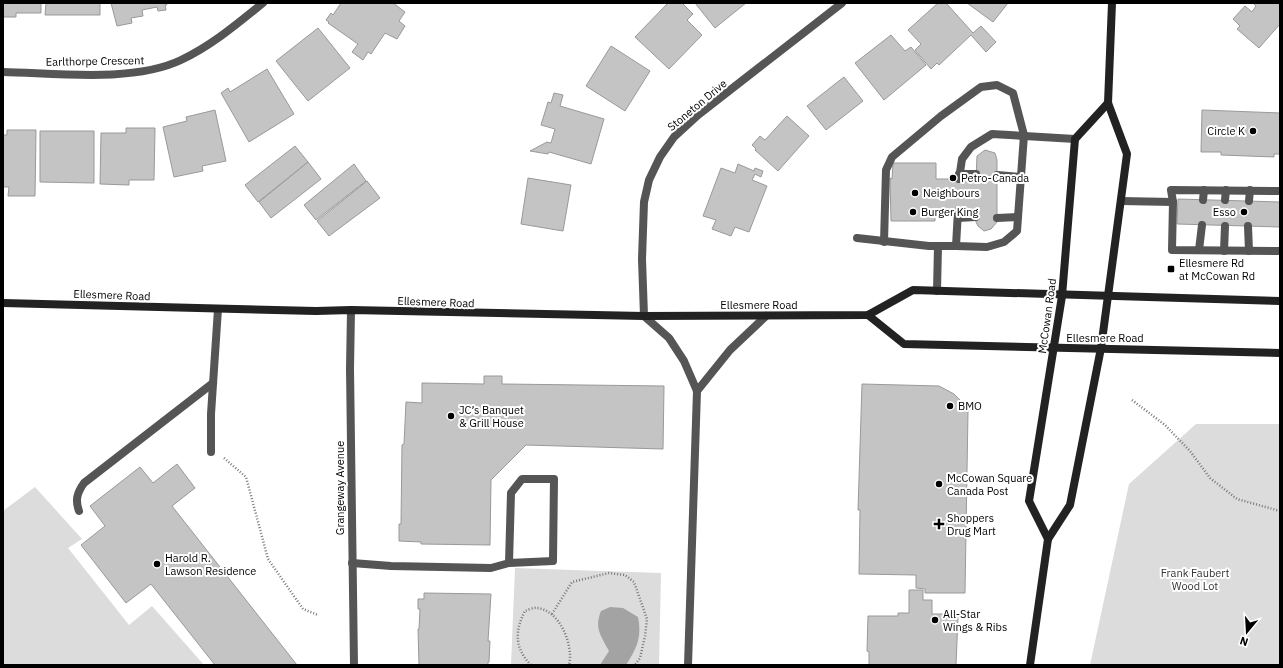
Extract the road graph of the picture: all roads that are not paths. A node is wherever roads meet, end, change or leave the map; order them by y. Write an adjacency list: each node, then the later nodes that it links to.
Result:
1 (263, 3): 4 (street, Earlthorpe Crescent)
2 (842, 3): 42 (street, Stoneton Drive)
3 (1112, 3): 5 (main road)
4 (3, 72)
5 (1108, 103): 7 (main road); 17 (main road)
6 (1024, 135): 7 (street); 8 (street); 10 (street); 27 (street)
7 (1075, 139): 35 (main road, McCowan Road)
8 (976, 174)
9 (997, 175): 10 (street)
10 (1021, 177): 21 (street)
11 (1204, 190): 12 (street); 15 (street); 19 (street)
12 (1226, 190): 13 (street); 16 (street)
13 (1250, 190): 14 (street); 18 (street)
14 (1280, 190)
15 (1203, 200)
16 (1225, 200)
17 (1121, 201): 19 (street); 36 (main road)
18 (1249, 201)
19 (1173, 202): 30 (street)
20 (976, 217): 29 (street)
21 (1018, 217): 22 (street); 29 (street)
22 (996, 218)
23 (1202, 225): 30 (street)
24 (1225, 226): 31 (street)
25 (1248, 226): 32 (street)
26 (856, 238): 27 (street)
27 (884, 242): 28 (street)
28 (938, 246): 29 (street); 34 (street)
29 (956, 246)
30 (1199, 250): 31 (street)
31 (1224, 251): 32 (street)
32 (1249, 251): 33 (street)
33 (1280, 251)
34 (937, 291): 35 (main road, Ellesmere Road); 41 (main road, Ellesmere Road)
35 (1062, 296): 36 (main road, Ellesmere Road); 45 (main road, McCowan Road)
36 (1109, 296): 37 (main road, Ellesmere Road); 44 (main road)
37 (1280, 302)
38 (3, 303): 39 (main road, Ellesmere Road)
39 (218, 309): 40 (main road, Ellesmere Road); 47 (street)
40 (352, 310): 42 (main road, Ellesmere Road); 52 (street, Grangeway Avenue)
41 (868, 315): 43 (main road, Ellesmere Road); 45 (main road, Ellesmere Road)
42 (644, 316): 43 (main road, Ellesmere Road); 48 (street)
43 (766, 316): 48 (street)
44 (1101, 348): 45 (main road, Ellesmere Road); 46 (main road, Ellesmere Road); 51 (main road)
45 (1054, 349): 51 (main road, McCowan Road)
46 (1280, 354)
47 (213, 383): 49 (street); 50 (street)
48 (697, 391): 55 (street)
49 (211, 452)
50 (79, 511)
51 (1048, 539): 56 (main road)
52 (352, 563): 53 (street); 54 (street, Grangeway Avenue)
53 (509, 563): 53 (street)
54 (354, 665)
55 (688, 665)
56 (1030, 665)

